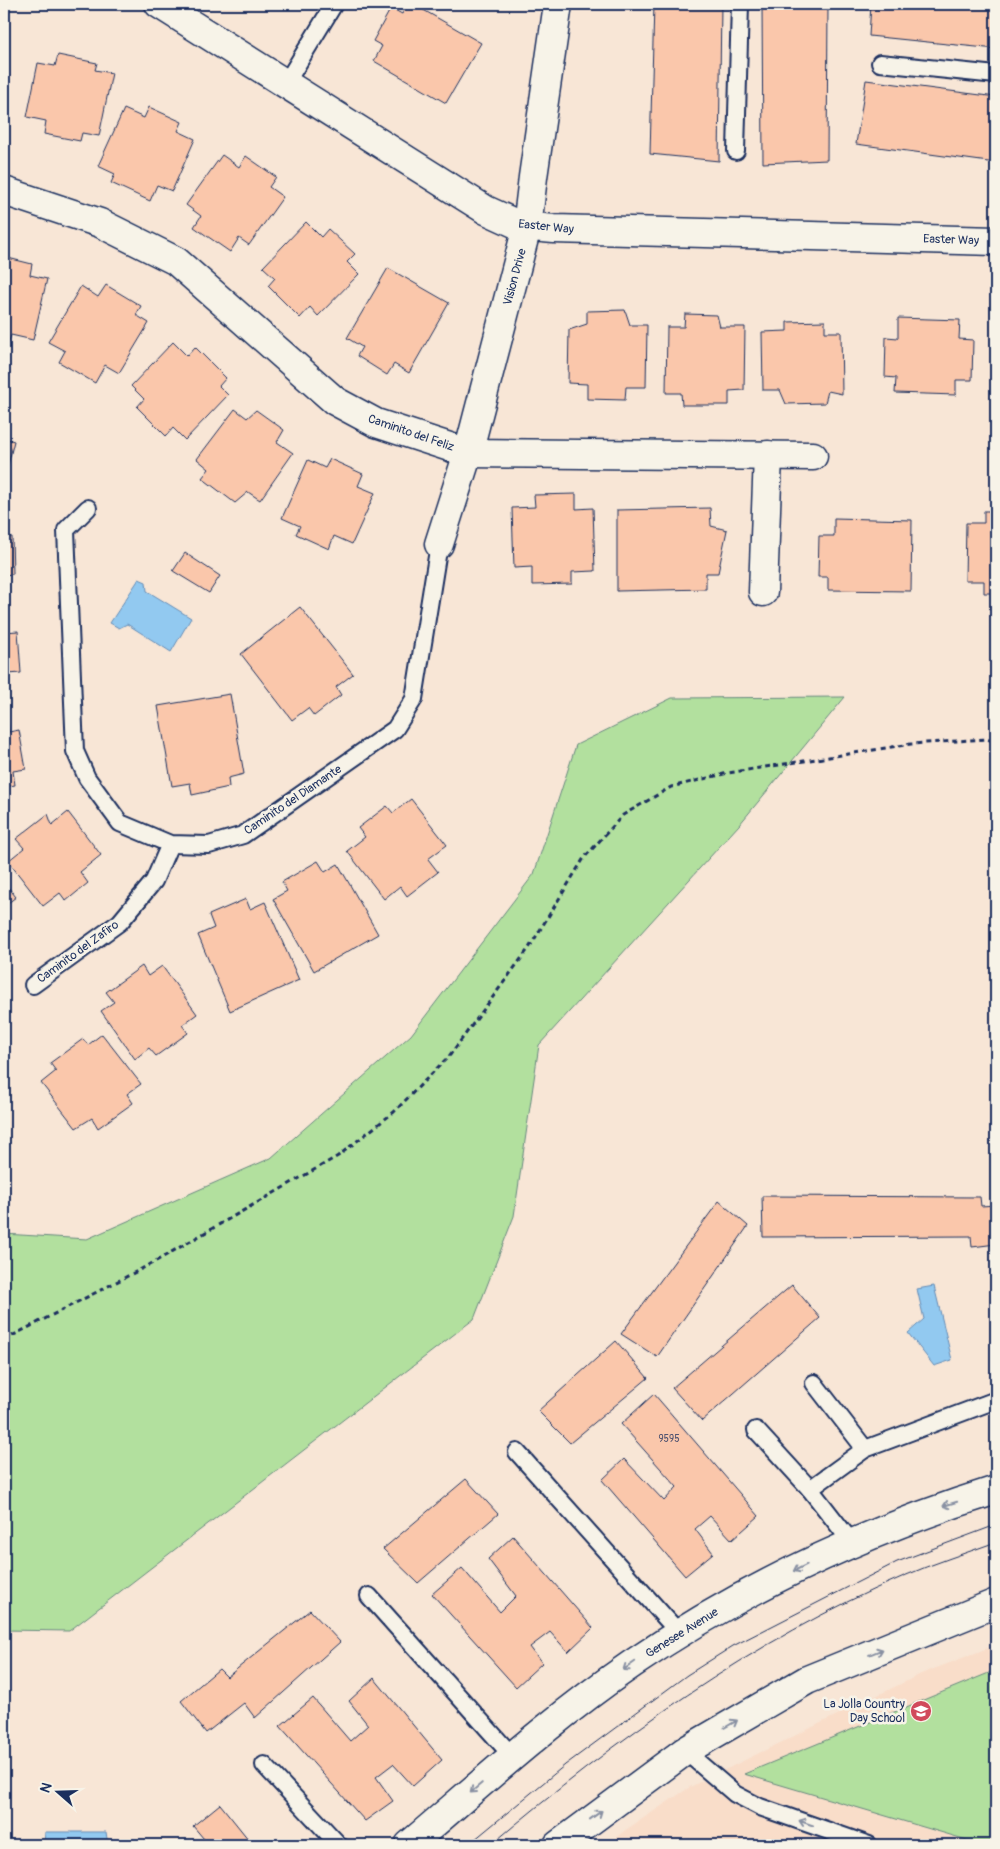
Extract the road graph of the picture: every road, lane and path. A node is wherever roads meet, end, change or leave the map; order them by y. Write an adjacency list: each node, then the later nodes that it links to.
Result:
1 (160, 4): 7 (street, Easter Way)
2 (334, 4): 7 (lane)
3 (558, 4): 10 (street, Vision Drive)
4 (740, 4): 8 (lane)
5 (880, 63): 6 (lane)
6 (996, 75)
7 (286, 82): 10 (street, Easter Way)
8 (736, 151)
9 (4, 191): 12 (street, Caminito del Feliz)
10 (528, 227): 11 (street, Easter Way); 12 (street, Vision Drive)
11 (996, 241)
12 (468, 453): 13 (street, Caminito del Feliz); 16 (street, Vision Drive)
13 (768, 455): 14 (street, Caminito del Feliz); 17 (street)
14 (813, 456)
15 (88, 508): 19 (lane, Caminito del Diamante)
16 (439, 544): 19 (lane, Caminito del Diamante)
17 (763, 592)
18 (996, 742): 21 (path)
19 (170, 844): 20 (lane, Caminito del Zafiro)
20 (33, 985)
21 (4, 1340)
22 (814, 1383): 25 (lane)
23 (996, 1400): 25 (lane)
24 (756, 1430): 27 (lane)
25 (865, 1449): 27 (lane)
26 (517, 1452): 32 (lane)
27 (810, 1489): 29 (lane)
28 (996, 1490): 29 (street, Genesee Avenue, one-way to 29)
29 (852, 1543): 32 (street, Genesee Avenue, one-way to 32)
30 (369, 1596): 34 (lane)
31 (996, 1603): 33 (street, one-way to 31)
32 (679, 1633): 34 (street, Genesee Avenue, one-way to 34)
33 (685, 1751): 38 (street, one-way to 33); 39 (lane, one-way to 33)
34 (514, 1757): 37 (street, Genesee Avenue, one-way to 37)
35 (264, 1765): 36 (lane)
36 (339, 1845)
37 (410, 1845)
38 (558, 1845)
39 (869, 1845)

